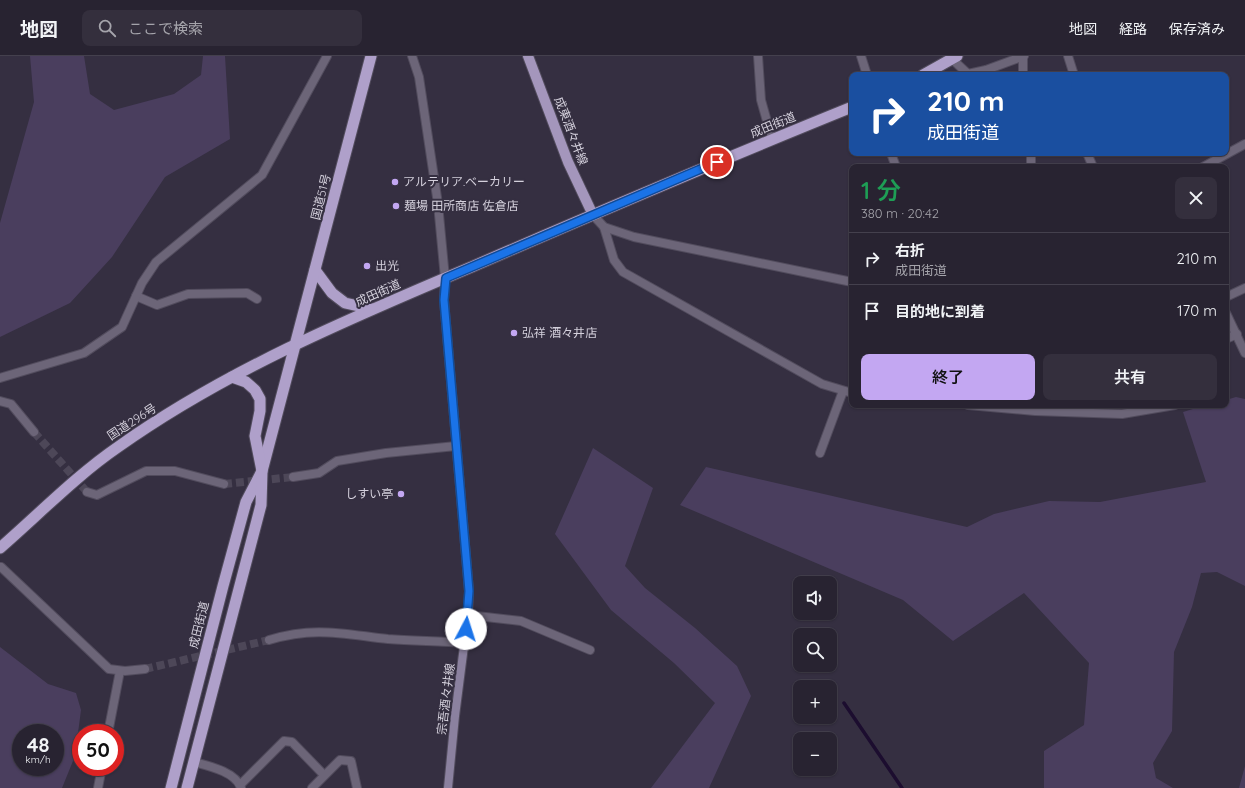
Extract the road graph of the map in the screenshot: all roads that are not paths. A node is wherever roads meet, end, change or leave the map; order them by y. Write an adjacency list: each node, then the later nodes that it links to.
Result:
1 (327, 56): 28 (street)
2 (370, 56): 24 (highway, 国道51号)
3 (412, 56): 25 (street)
4 (528, 56): 22 (main road, 成東酒々井線)
5 (758, 56): 17 (street)
6 (861, 56): 10 (street)
7 (1024, 56): 13 (street); 14 (street)
8 (1068, 56): 15 (street)
9 (955, 57): 11 (highway); 12 (street)
10 (866, 72)
11 (928, 72)
12 (966, 72)
13 (977, 72)
14 (1022, 72)
15 (1073, 72)
16 (849, 108): 17 (highway, 成田街道)
17 (772, 139): 22 (highway, 成田街道)
18 (1245, 144): 19 (street)
19 (1229, 153)
20 (1223, 156): 21 (street)
21 (1208, 164)
22 (593, 215): 23 (street); 25 (highway, 成田街道)
23 (604, 227): 26 (street); 39 (street)
24 (315, 270): 31 (highway); 35 (highway, 国道51号)
25 (446, 278): 31 (highway, 成田街道); 45 (main road, 宗吾酒々井線)
26 (849, 281)
27 (1245, 288): 29 (street)
28 (136, 296): 30 (street); 38 (street)
29 (1229, 296)
30 (257, 299)
31 (372, 309): 35 (highway, 成田街道)
32 (1229, 319): 33 (street)
33 (1237, 334): 34 (street); 36 (street)
34 (1229, 338)
35 (296, 344): 37 (highway, 国道296号); 47 (highway, 成田街道)
36 (1245, 352)
37 (232, 377): 47 (highway); 51 (highway, 国道296号)
38 (0, 378)
39 (842, 391): 40 (street); 46 (street)
40 (849, 392)
41 (0, 401): 44 (street)
42 (1002, 408): 43 (street)
43 (1157, 408)
44 (34, 432)
45 (456, 446): 48 (street); 53 (main road, 宗吾酒々井線)
46 (820, 453)
47 (262, 471): 60 (highway, 成田街道); 65 (highway, 成田街道)
48 (293, 477)
49 (224, 484): 50 (street)
50 (87, 492)
51 (0, 548)
52 (1, 567): 58 (street)
53 (468, 615): 55 (main road, 宗吾酒々井線); 56 (street)
54 (269, 640): 55 (street)
55 (465, 643): 69 (main road, 宗吾酒々井線)
56 (590, 650)
57 (144, 669): 58 (street)
58 (120, 670): 59 (street)
59 (110, 724)
60 (194, 762): 63 (street); 66 (highway, 成田街道)
61 (324, 775): 63 (street); 67 (street); 68 (street)
62 (100, 776): 64 (street)
63 (240, 787)
64 (98, 788)
65 (171, 788)
66 (187, 788)
67 (312, 788)
68 (357, 788)
69 (448, 788)

